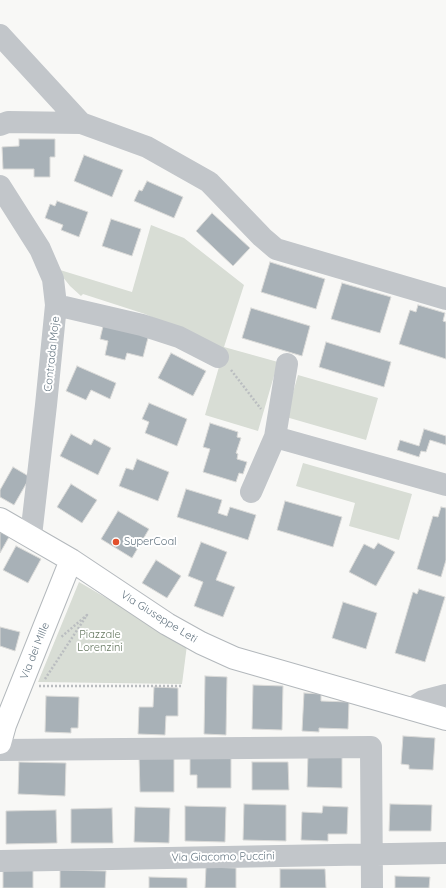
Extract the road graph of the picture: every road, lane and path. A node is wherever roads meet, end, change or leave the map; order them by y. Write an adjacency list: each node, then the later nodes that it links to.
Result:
1 (0, 35): 2 (street)
2 (81, 123): 3 (street); 5 (street)
3 (0, 125)
4 (0, 186): 6 (street, Contrada Moje)
5 (446, 299)
6 (56, 305): 7 (street); 13 (street, Contrada Moje)
7 (218, 357): 9 (path)
8 (287, 364): 9 (street)
9 (276, 433): 10 (street); 11 (street)
10 (446, 485)
11 (251, 492)
12 (0, 519): 13 (main road, Via Giuseppe Leti)
13 (31, 536): 14 (main road, Via Giuseppe Leti)
14 (71, 560): 20 (main road, Via Giuseppe Leti); 22 (main road, Via dei Mille)
15 (59, 639): 17 (path)
16 (34, 686): 17 (path)
17 (40, 686): 18 (path)
18 (181, 686)
19 (446, 695): 20 (street)
20 (411, 710): 21 (main road, Via Giuseppe Leti)
21 (446, 720)
22 (2, 728)
23 (0, 750): 25 (street)
24 (446, 853): 25 (street, Via Giacomo Puccini)
25 (372, 854): 26 (street, Via Giacomo Puccini); 27 (street)
26 (0, 861)
27 (372, 888)

